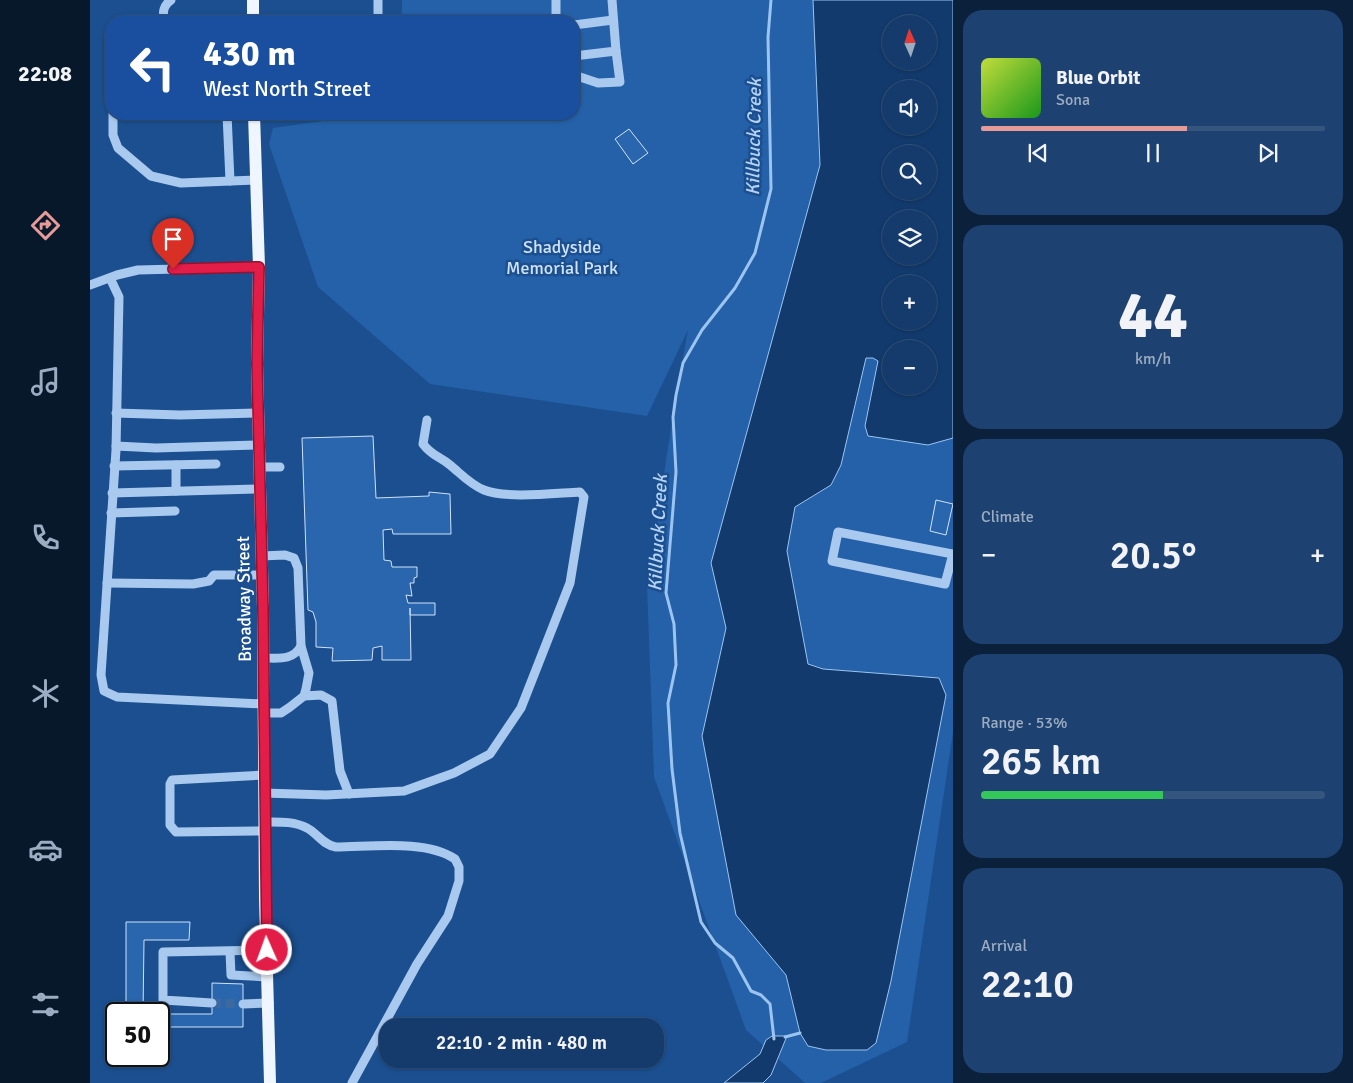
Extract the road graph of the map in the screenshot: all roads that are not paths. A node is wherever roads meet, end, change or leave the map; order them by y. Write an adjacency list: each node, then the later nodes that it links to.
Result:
1 (171, 0): 6 (street)
2 (253, 0): 7 (main road)
3 (378, 0): 8 (street)
4 (556, 0): 9 (street)
5 (612, 0): 10 (street)
6 (165, 15)
7 (253, 15)
8 (378, 15)
9 (556, 15)
10 (613, 20): 11 (street); 12 (street)
11 (580, 24)
12 (616, 51): 13 (street); 14 (street)
13 (580, 55)
14 (580, 77)
15 (113, 120): 19 (street)
16 (227, 120): 19 (street)
17 (254, 120): 18 (main road, Broadway Street)
18 (256, 180): 19 (street); 20 (main road, Broadway Street)
19 (230, 181)
20 (259, 267): 21 (street); 24 (main road, Broadway Street)
21 (110, 278): 22 (street); 23 (street)
22 (90, 285)
23 (116, 413): 24 (street); 27 (street)
24 (258, 414): 26 (main road, Broadway Street)
25 (427, 420): 50 (street)
26 (259, 445): 28 (street); 33 (main road, Broadway Street)
27 (116, 446): 28 (street); 32 (street)
28 (191, 447): 31 (street)
29 (216, 464): 31 (street)
30 (176, 465): 31 (street); 32 (street); 36 (street)
31 (191, 465)
32 (114, 466): 37 (street)
33 (259, 467): 34 (street); 35 (main road, Broadway Street)
34 (280, 467)
35 (260, 489): 36 (street); 41 (main road, Broadway Street)
36 (176, 491): 37 (street)
37 (112, 493): 39 (street)
38 (175, 511): 39 (street)
39 (111, 513): 43 (street)
40 (953, 554): 40 (street)
41 (262, 556): 42 (main road, Broadway Street); 44 (street)
42 (262, 575): 43 (street); 45 (main road, Broadway Street)
43 (107, 583): 47 (street)
44 (301, 646): 45 (street); 46 (street)
45 (263, 658): 47 (main road, Broadway Street)
46 (304, 696): 47 (street); 50 (street)
47 (263, 709): 48 (main road, Broadway Street)
48 (264, 775): 49 (main road, Broadway Street); 51 (street)
49 (264, 793): 50 (street); 51 (main road, Broadway Street)
50 (349, 794)
51 (264, 826): 52 (main road, Broadway Street); 59 (street)
52 (267, 950): 53 (street); 54 (main road, Broadway Street)
53 (230, 952): 54 (street); 55 (street)
54 (268, 977): 56 (main road, Broadway Street)
55 (212, 1003)
56 (269, 1003): 57 (street); 58 (main road, Broadway Street)
57 (243, 1004)
58 (270, 1083)
59 (352, 1083)

